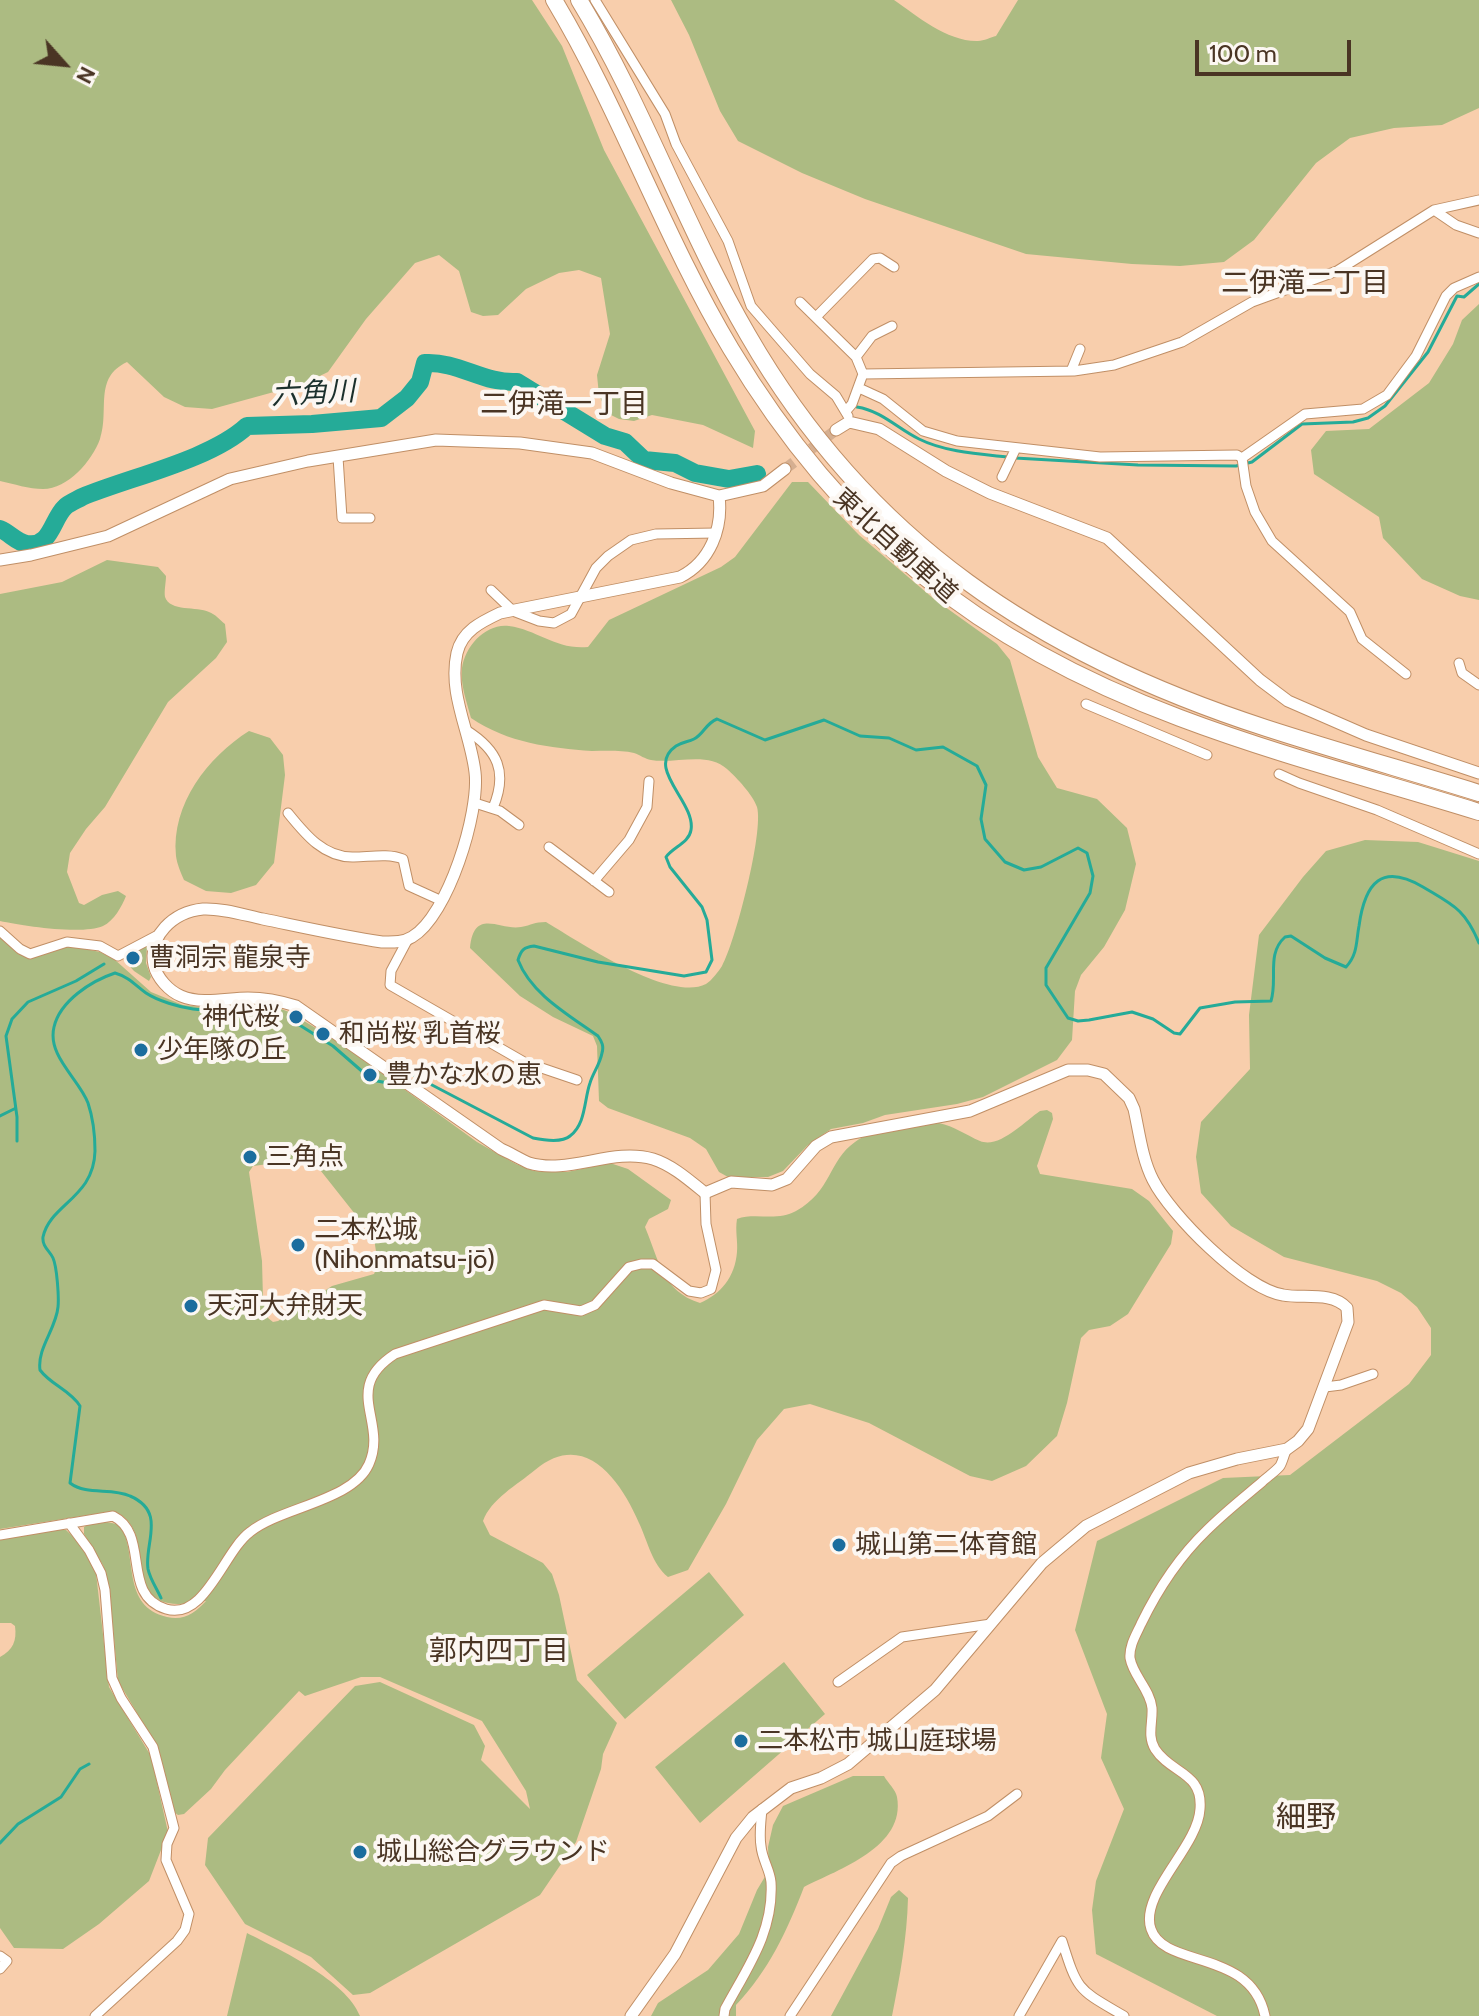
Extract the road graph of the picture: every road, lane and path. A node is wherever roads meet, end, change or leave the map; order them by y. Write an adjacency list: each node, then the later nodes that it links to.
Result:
1 (554, 0): 43 (highway, 東北自動車道)
2 (579, 0): 40 (highway, 東北自動車道)
3 (595, 0): 17 (street)
4 (1479, 200): 5 (street)
5 (1434, 210): 6 (street); 14 (street)
6 (1479, 233)
7 (894, 267): 10 (street)
8 (1479, 277): 21 (street)
9 (800, 302): 10 (street)
10 (817, 316): 13 (street)
11 (892, 326): 13 (street)
12 (1080, 349): 14 (street)
13 (856, 357): 15 (street)
14 (1071, 371): 15 (street)
15 (863, 374): 16 (street)
16 (859, 388): 17 (street); 19 (street)
17 (847, 416): 18 (street); 37 (street)
18 (836, 430)
19 (1013, 455): 21 (street); 23 (street)
20 (338, 457): 24 (street); 25 (street); 27 (street)
21 (1242, 458): 32 (street)
22 (785, 469): 24 (street)
23 (1002, 477)
24 (719, 496): 26 (street)
25 (370, 518)
26 (716, 533): 29 (street); 29 (street)
27 (0, 560)
28 (491, 590): 30 (street)
29 (580, 597): 30 (street); 30 (street)
30 (513, 611): 35 (street)
31 (1459, 663): 33 (street)
32 (1406, 674)
33 (1479, 685)
34 (1086, 704): 36 (street)
35 (466, 730): 41 (street); 42 (street)
36 (1207, 755)
37 (1479, 773)
38 (1279, 774): 47 (street)
39 (649, 781): 48 (street)
40 (1479, 793)
41 (475, 803): 42 (street); 50 (street)
42 (493, 808): 45 (street)
43 (1479, 812)
44 (288, 813): 50 (street)
45 (519, 825)
46 (549, 847): 48 (street)
47 (1479, 854)
48 (594, 881): 49 (street)
49 (609, 892)
50 (442, 901): 53 (street)
51 (0, 931): 52 (street)
52 (156, 936): 53 (street); 55 (street)
53 (408, 939): 54 (street)
54 (577, 1080)
55 (705, 1193): 57 (street); 59 (street)
56 (1373, 1374): 57 (street)
57 (1325, 1387): 58 (street)
58 (1287, 1449): 61 (street); 73 (street)
59 (69, 1523): 60 (street); 67 (street)
60 (0, 1535)
61 (991, 1624): 62 (street); 64 (street)
62 (838, 1682)
63 (1017, 1794): 70 (street)
64 (762, 1809): 68 (street); 69 (street)
65 (0, 1956): 66 (street)
66 (0, 1969)
67 (95, 2016)
68 (631, 2016)
69 (724, 2016)
70 (790, 2016)
71 (1019, 2016): 72 (street)
72 (1124, 2016)
73 (1265, 2016)

